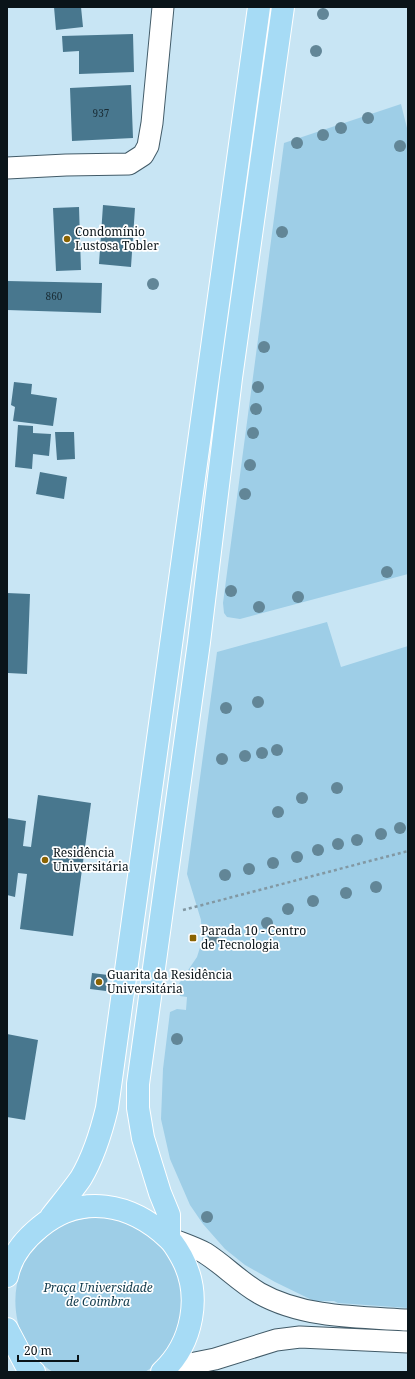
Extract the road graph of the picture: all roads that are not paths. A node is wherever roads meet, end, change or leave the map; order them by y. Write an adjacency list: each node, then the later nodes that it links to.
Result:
1 (163, 7): 4 (street)
2 (259, 7): 6 (main road)
3 (283, 7): 5 (main road)
4 (7, 168)
5 (169, 1215): 7 (main road); 8 (street)
6 (51, 1217): 7 (main road); 9 (main road)
7 (169, 1238): 8 (street); 14 (main road)
8 (205, 1253): 10 (street)
9 (8, 1270)
10 (408, 1320)
11 (7, 1329): 13 (main road)
12 (408, 1342): 14 (street)
13 (25, 1367)
14 (164, 1371)

